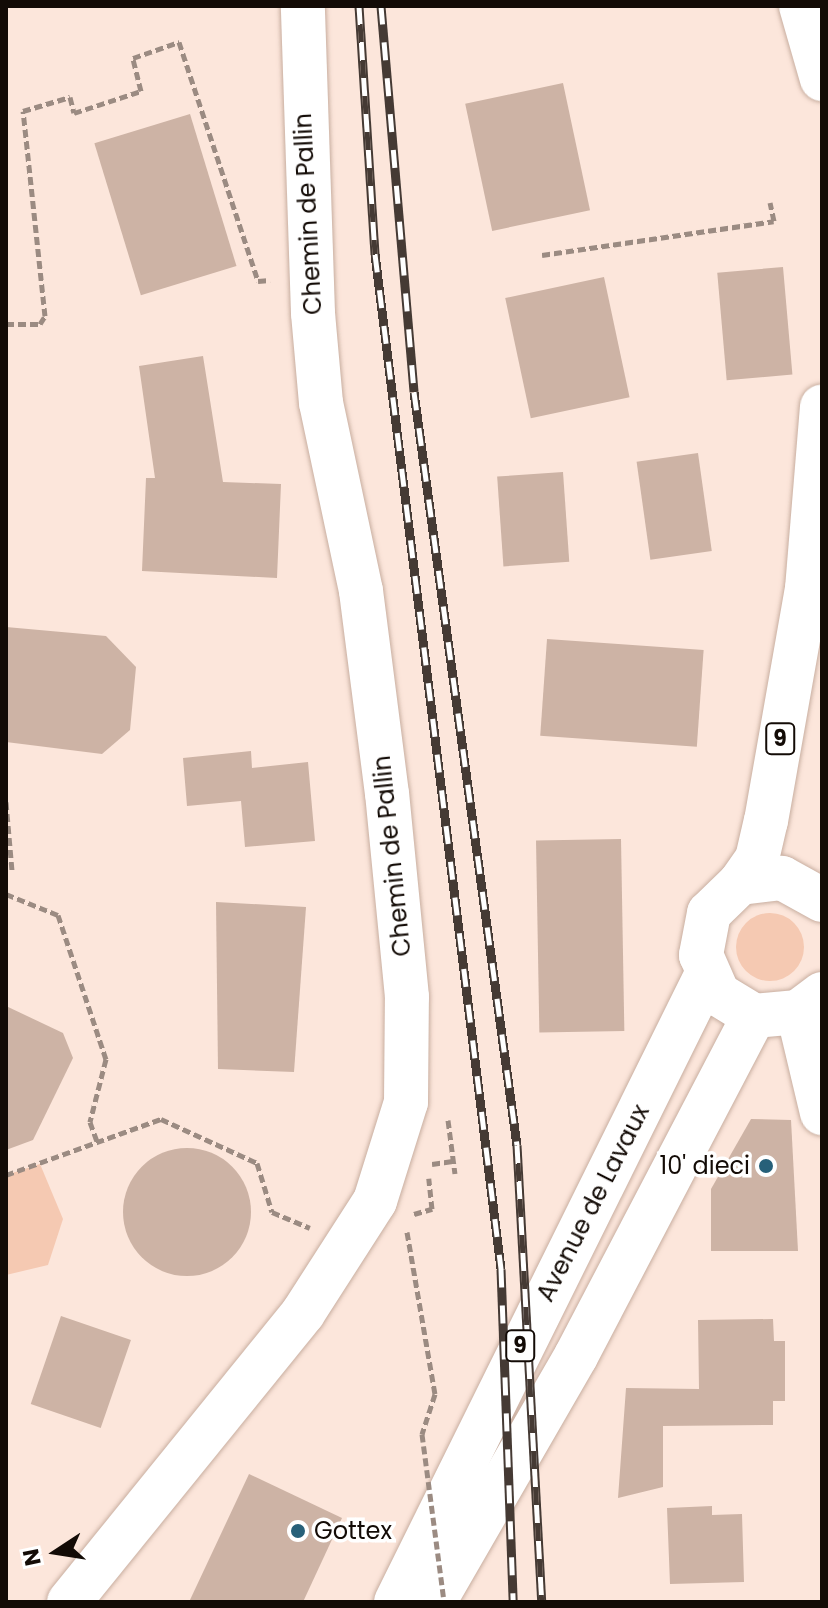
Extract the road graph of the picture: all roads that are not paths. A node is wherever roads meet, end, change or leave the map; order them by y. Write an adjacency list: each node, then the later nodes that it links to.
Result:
1 (303, 6): 11 (main road, Chemin de Pallin)
2 (801, 6): 3 (main road)
3 (822, 79)
4 (822, 407): 5 (main road, 9)
5 (740, 883): 6 (main road); 7 (main road)
6 (821, 895)
7 (706, 976): 9 (main road); 12 (main road, Avenue de Lavaux / 9)
8 (810, 1003): 9 (main road); 10 (main road)
9 (754, 1016): 13 (main road, 9)
10 (822, 1113)
11 (69, 1602)
12 (396, 1602)
13 (434, 1602)

